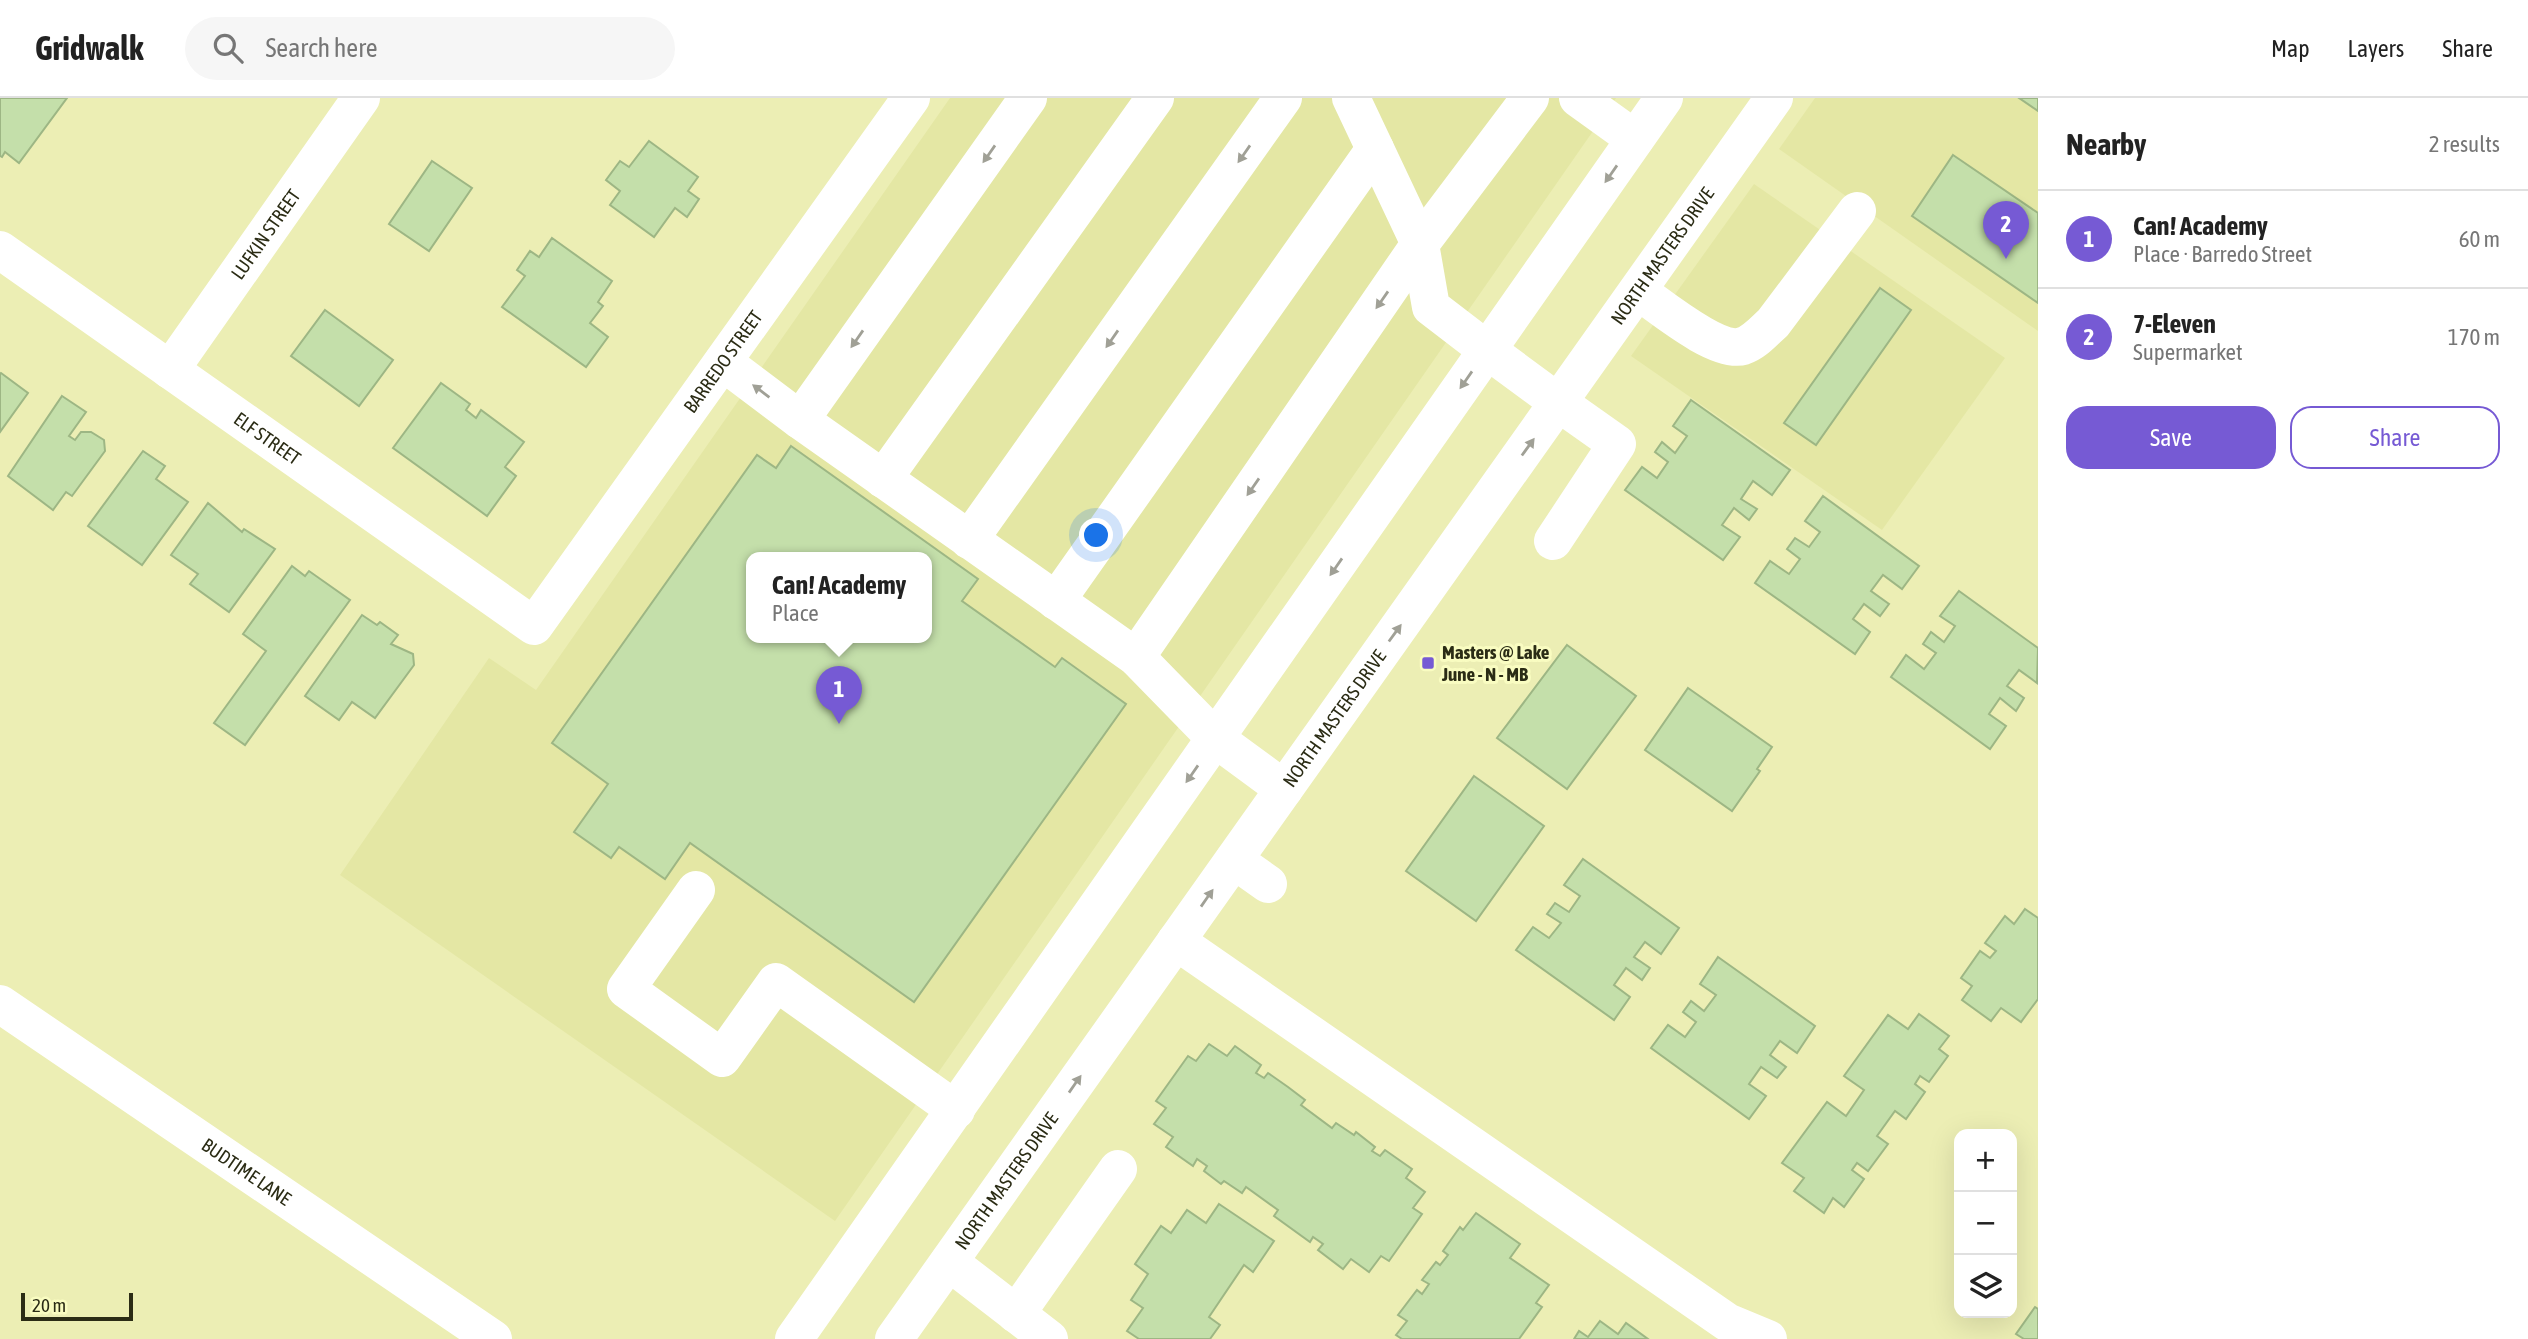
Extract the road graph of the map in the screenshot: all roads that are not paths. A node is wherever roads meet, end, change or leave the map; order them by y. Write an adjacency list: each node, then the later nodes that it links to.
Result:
1 (361, 98): 19 (main road, LUFKIN STREET)
2 (911, 98): 18 (main road, BARREDO STREET)
3 (1028, 98): 21 (main road, one-way to 21)
4 (1155, 98): 22 (main road)
5 (1283, 98): 23 (main road, one-way to 23)
6 (1351, 98): 12 (main road)
7 (1530, 98): 14 (main road)
8 (1578, 98): 11 (main road)
9 (1664, 98): 11 (main road)
10 (1774, 98): 16 (main road, NORTH MASTERS DRIVE)
11 (1635, 139): 17 (main road, one-way to 17)
12 (1375, 149): 14 (main road); 25 (main road)
13 (1857, 211): 16 (main road)
14 (1420, 244): 17 (main road); 27 (main road, one-way to 27)
15 (0, 250): 19 (main road, ELF STREET)
16 (1638, 291): 20 (main road, NORTH MASTERS DRIVE)
17 (1487, 350): 20 (main road); 28 (main road, one-way to 28)
18 (723, 362): 21 (main road, one-way to 18); 26 (main road, BARREDO STREET)
19 (170, 370): 26 (main road, ELF STREET)
20 (1559, 403): 24 (main road); 29 (main road, NORTH MASTERS DRIVE, one-way to 20)
21 (800, 420): 22 (main road)
22 (883, 479): 23 (main road)
23 (969, 540): 25 (main road)
24 (1553, 541)
25 (1056, 601): 27 (main road)
26 (534, 626)
27 (1136, 656): 28 (main road)
28 (1216, 739): 29 (main road); 35 (main road, one-way to 35)
29 (1284, 789): 30 (main road, NORTH MASTERS DRIVE)
30 (1234, 860): 31 (main road); 33 (main road, NORTH MASTERS DRIVE, one-way to 30)
31 (1268, 884)
32 (696, 890): 35 (main road)
33 (1176, 941): 37 (main road, NORTH MASTERS DRIVE, one-way to 33); 43 (main road)
34 (0, 1004): 39 (main road, BUDTIME LANE)
35 (957, 1110): 40 (main road)
36 (1118, 1169): 38 (main road)
37 (949, 1262): 38 (main road); 41 (main road, NORTH MASTERS DRIVE)
38 (1016, 1314): 42 (main road)
39 (493, 1339)
40 (794, 1339)
41 (894, 1339)
42 (1049, 1339)
43 (1768, 1339)

